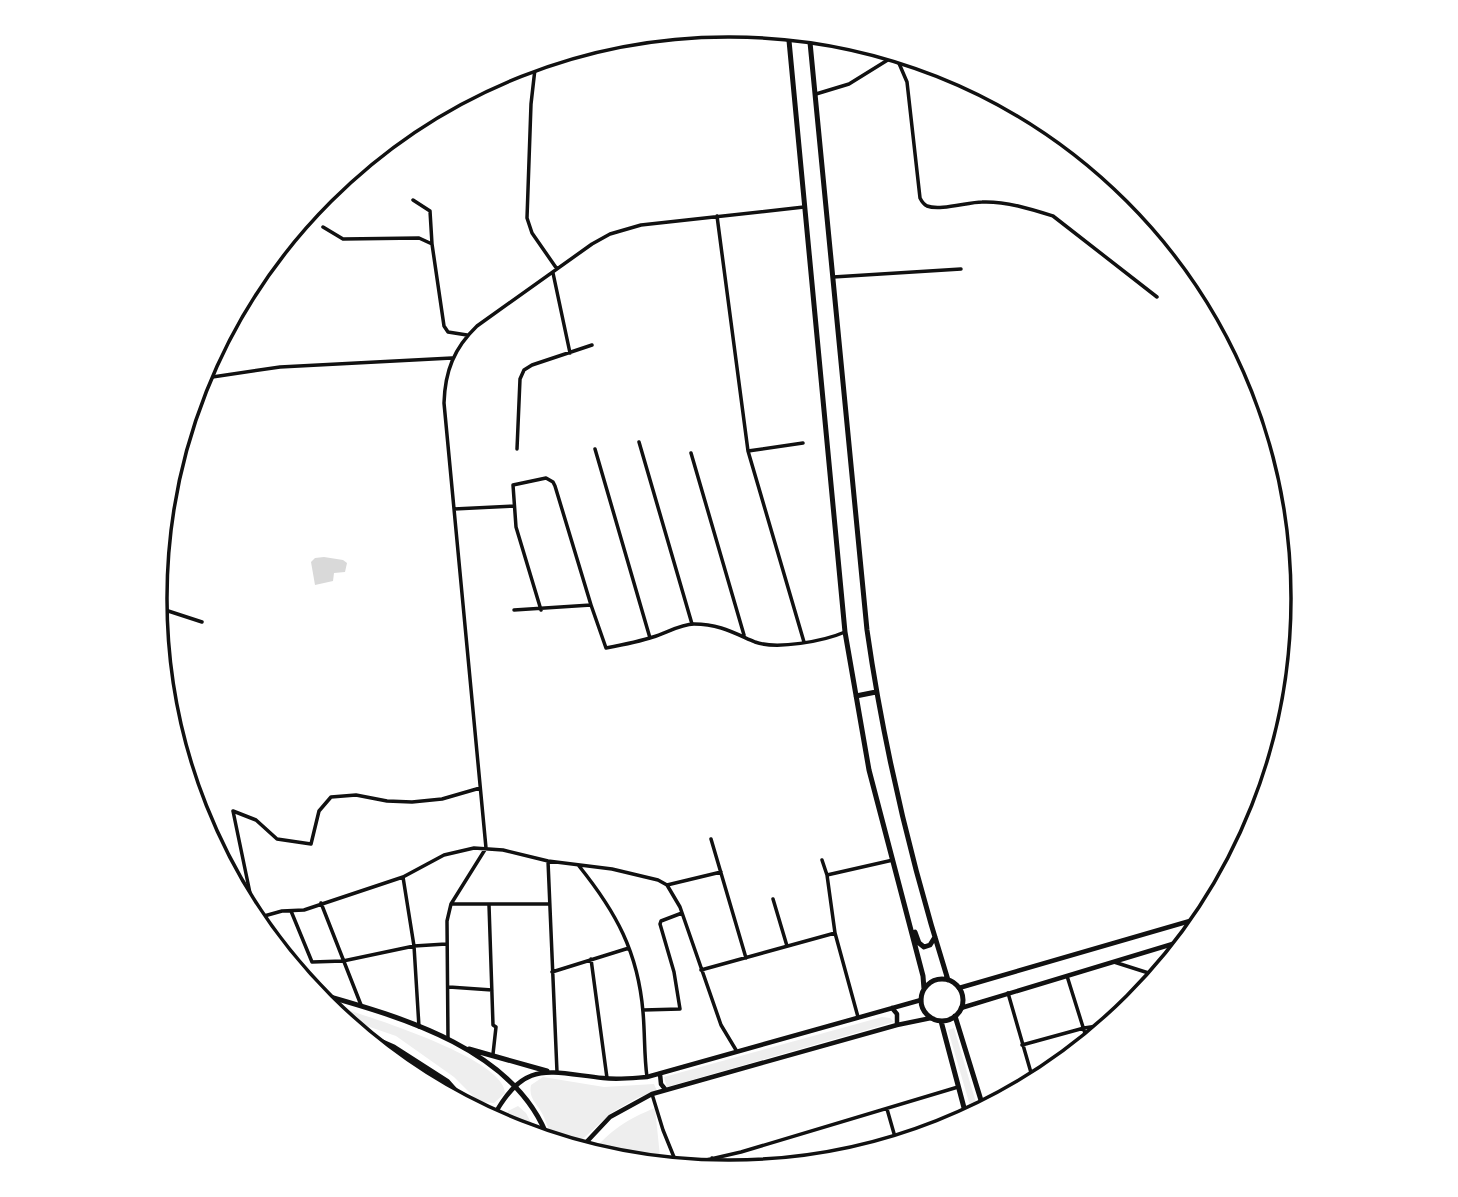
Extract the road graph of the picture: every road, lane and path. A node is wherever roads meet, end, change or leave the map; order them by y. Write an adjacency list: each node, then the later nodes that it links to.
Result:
1 (789, 41): 8 (main road)
2 (811, 43): 6 (main road)
3 (887, 60): 6 (street)
4 (901, 64): 15 (street)
5 (535, 72): 13 (street)
6 (816, 94): 14 (main road)
7 (413, 200): 11 (street)
8 (804, 207): 9 (street); 35 (main road)
9 (717, 216): 13 (street); 25 (street)
10 (323, 227): 11 (street)
11 (432, 244): 16 (street)
12 (961, 268): 14 (street)
13 (555, 270): 16 (street); 18 (street)
14 (833, 277): 39 (main road)
15 (1157, 297)
16 (467, 335): 19 (street)
17 (592, 345): 18 (street)
18 (569, 353): 23 (street)
19 (452, 358): 20 (street); 28 (street)
20 (213, 377)
21 (639, 442): 34 (street)
22 (803, 443): 25 (street)
23 (517, 449)
24 (594, 449): 37 (street)
25 (748, 451): 38 (street)
26 (691, 453): 36 (street)
27 (513, 506): 28 (street); 29 (street); 31 (street)
28 (454, 509): 41 (street)
29 (592, 605): 31 (street); 37 (street)
30 (514, 610): 31 (street)
31 (541, 610)
32 (167, 611): 33 (street)
33 (202, 622)
34 (692, 624): 36 (street); 37 (street)
35 (845, 632): 38 (street); 40 (main road)
36 (744, 635): 38 (street)
37 (650, 638)
38 (804, 642)
39 (876, 692): 40 (main road); 64 (main road)
40 (856, 695): 45 (main road)
41 (480, 788): 43 (street); 52 (street)
42 (711, 839): 48 (street)
43 (486, 848): 46 (street); 50 (street); 55 (street)
44 (822, 860): 49 (street)
45 (893, 860): 49 (street); 60 (main road)
46 (548, 861): 47 (street); 56 (street)
47 (579, 866): 51 (street); 69 (street)
48 (721, 872): 51 (street); 70 (street)
49 (827, 875): 63 (street)
50 (403, 877): 54 (street); 67 (street)
51 (667, 885): 59 (street)
52 (250, 890)
53 (773, 899): 68 (street)
54 (321, 903): 58 (street); 72 (street)
55 (451, 904): 57 (street); 65 (street)
56 (548, 904): 57 (street); 75 (street)
57 (489, 905): 82 (street)
58 (291, 911): 61 (street); 72 (street)
59 (682, 913): 74 (street); 89 (street)
60 (907, 916): 64 (main road); 81 (main road)
61 (267, 917)
62 (1189, 921): 80 (main road)
63 (835, 933): 68 (street); 91 (street)
64 (934, 937): 78 (main road)
65 (446, 944): 67 (street); 79 (street)
66 (1171, 944): 73 (main road)
67 (414, 946): 72 (street); 95 (street)
68 (787, 946): 70 (street)
69 (629, 948): 71 (street); 89 (street)
70 (746, 958): 74 (street)
71 (591, 959): 75 (street); 110 (street)
72 (344, 961): 86 (street)
73 (1114, 962): 76 (street); 77 (main road)
74 (701, 970): 103 (street)
75 (552, 972): 106 (street)
76 (1148, 973)
77 (1067, 976): 83 (main road); 97 (street)
78 (948, 980): 80 (main road); 81 (main road)
79 (448, 987): 82 (street); 99 (street)
80 (959, 988): 88 (main road)
81 (924, 989): 85 (main road)
82 (492, 990): 104 (street)
83 (1007, 993): 88 (main road); 101 (street)
84 (334, 998): 86 (main road)
85 (920, 1000): 87 (main road); 92 (main road)
86 (362, 1006): 95 (main road)
87 (892, 1008): 91 (main road); 94 (main road)
88 (961, 1008): 90 (main road)
89 (643, 1010): 109 (street)
90 (955, 1016): 93 (main road); 116 (main road)
91 (858, 1017): 103 (main road)
92 (931, 1018): 93 (main road); 94 (main road)
93 (941, 1021): 113 (main road)
94 (897, 1025): 114 (main road)
95 (419, 1027): 99 (main road)
96 (1092, 1027): 97 (street)
97 (1084, 1028): 98 (street); 101 (street)
98 (1085, 1032)
99 (448, 1039): 102 (main road)
100 (387, 1044): 112 (main road)
101 (1022, 1045): 107 (street)
102 (461, 1047): 104 (main road); 111 (main road)
103 (736, 1050): 108 (main road)
104 (493, 1055): 105 (main road)
105 (547, 1071): 106 (main road); 111 (main road)
106 (557, 1072): 110 (main road)
107 (1031, 1072)
108 (660, 1074): 109 (main road); 114 (main road)
109 (648, 1077): 110 (main road)
110 (607, 1079)
111 (516, 1086): 118 (main road); 120 (main road)
112 (453, 1087)
113 (958, 1087): 117 (main road); 119 (street)
114 (665, 1089): 115 (main road)
115 (652, 1094): 122 (main road); 123 (street)
116 (981, 1100)
117 (964, 1108)
118 (499, 1110)
119 (887, 1110): 121 (street); 124 (street)
120 (544, 1128)
121 (894, 1135)
122 (587, 1142)
123 (673, 1157)
124 (712, 1158): 125 (street)
125 (707, 1159)

